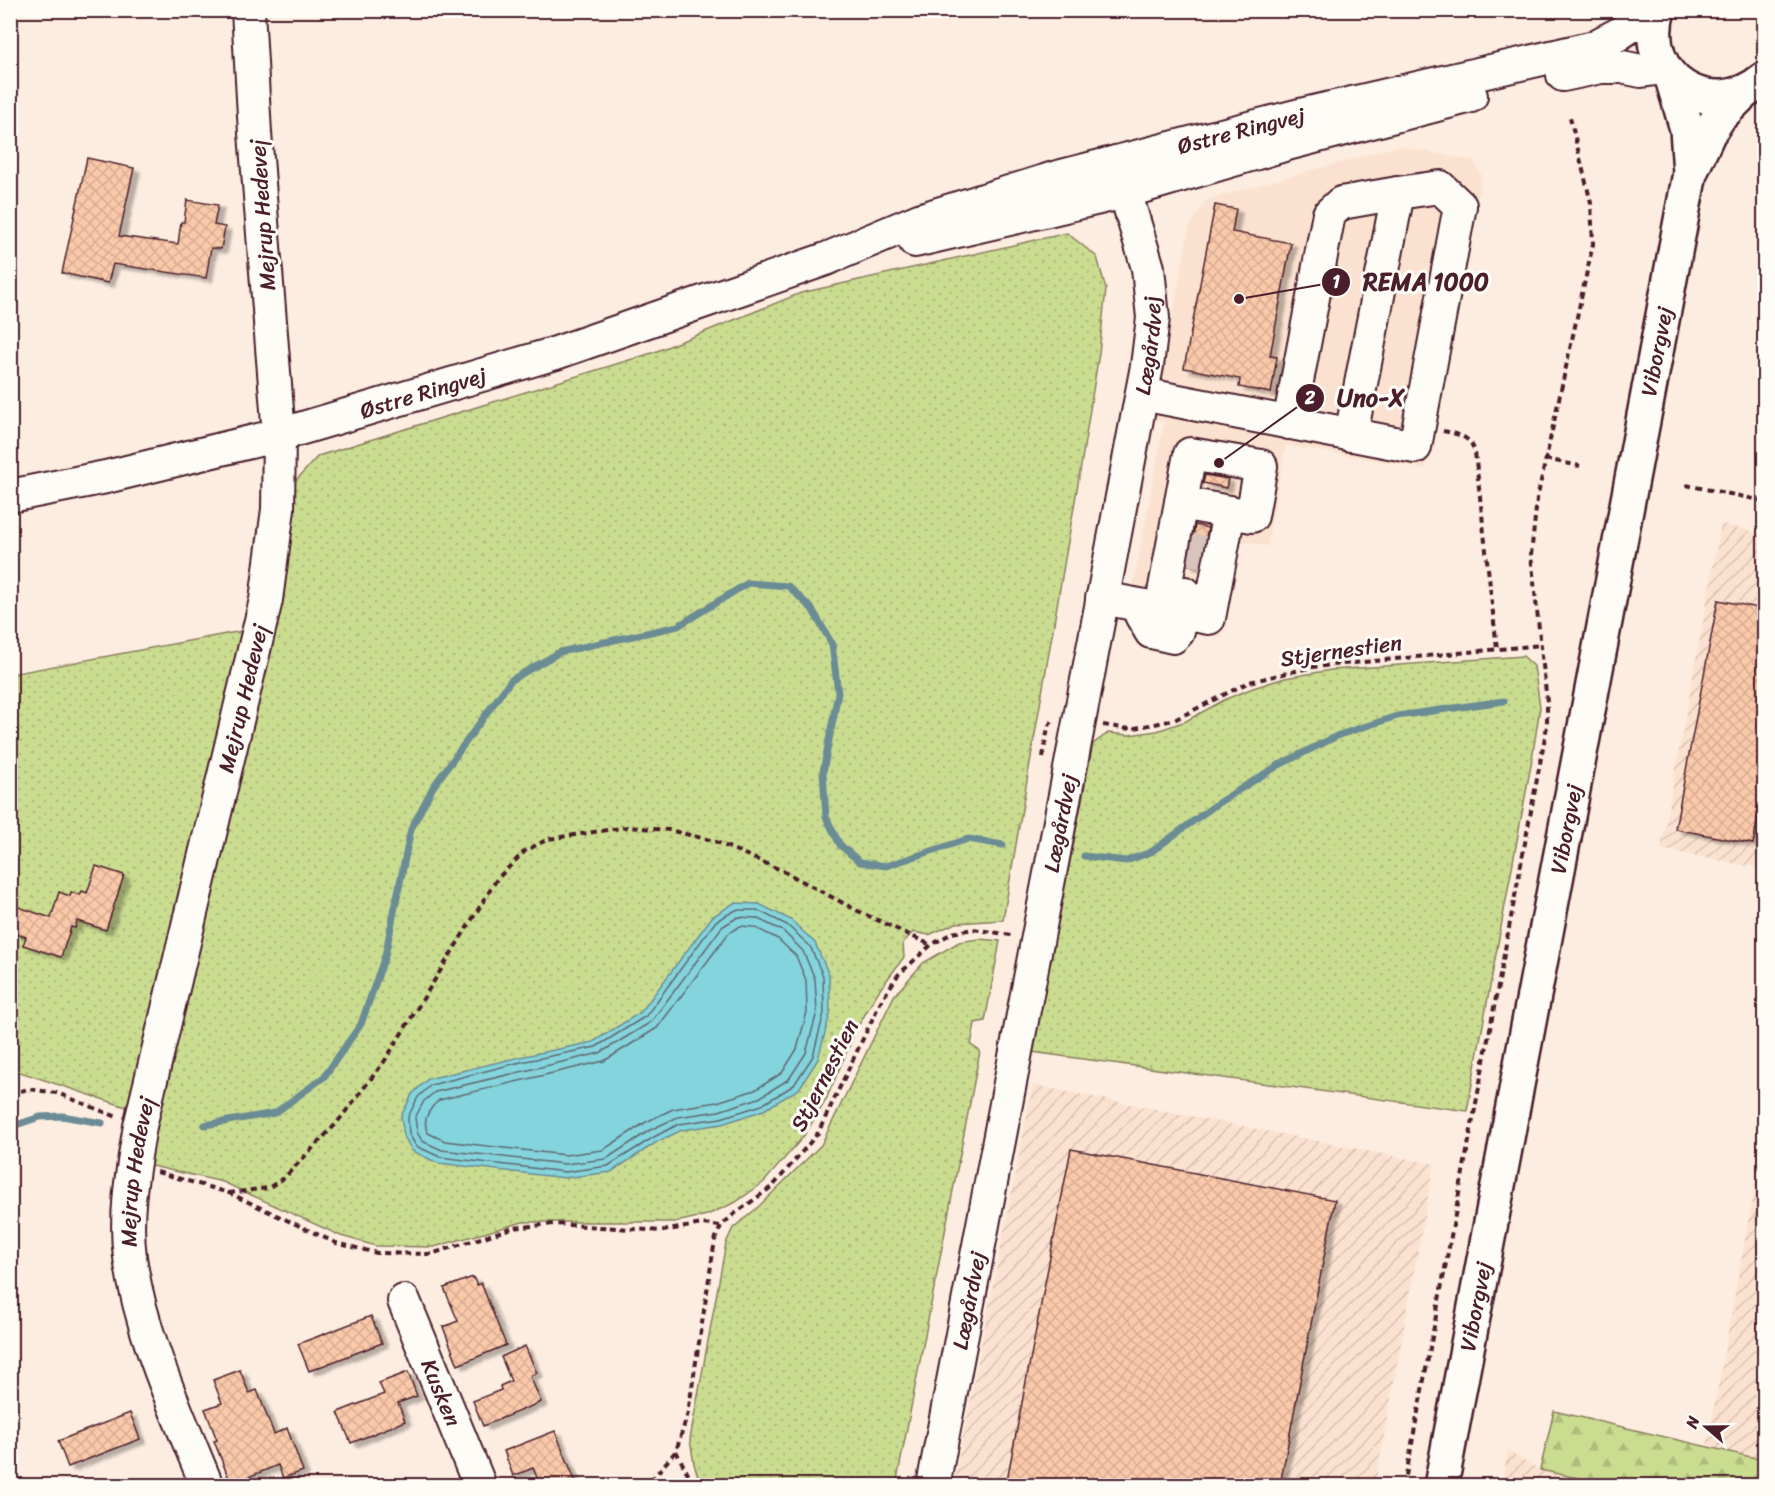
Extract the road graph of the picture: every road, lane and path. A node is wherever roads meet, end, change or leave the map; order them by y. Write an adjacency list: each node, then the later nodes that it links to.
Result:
1 (248, 10): 15 (street, Mejrup Hedevej)
2 (1656, 10): 3 (main road, Viborgvej); 6 (street, Østre Ringvej)
3 (1667, 73): 4 (main road); 7 (main road, Viborgvej); 8 (street, Østre Ringvej)
4 (1759, 83): 7 (main road, Viborgvej)
5 (1569, 113): 18 (path)
6 (1116, 162): 8 (street, Lægårdvej); 10 (street, Østre Ringvej)
7 (1690, 173): 47 (main road, Viborgvej)
8 (1125, 192): 10 (street, Østre Ringvej); 11 (street, Lægårdvej)
9 (1398, 193): 13 (street); 14 (street); 16 (street)
10 (826, 259): 15 (street, Østre Ringvej)
11 (1142, 394): 12 (street); 26 (street, Lægårdvej)
12 (1199, 405): 13 (street); 17 (street)
13 (1279, 421): 16 (street); 19 (street)
14 (1418, 429): 16 (street); 29 (path)
15 (279, 435): 22 (street, Østre Ringvej); 35 (street, Mejrup Hedevej)
16 (1351, 435)
17 (1190, 454): 19 (street); 24 (street)
18 (1545, 459): 20 (path); 28 (path)
19 (1261, 466): 24 (street)
20 (1580, 466)
21 (1686, 485): 23 (path)
22 (10, 496)
23 (1764, 501)
24 (1203, 512): 27 (street); 27 (street)
25 (1191, 566): 27 (street)
26 (1102, 598): 27 (street); 30 (street, Lægårdvej)
27 (1162, 609)
28 (1541, 645): 29 (path, Stjernestien); 46 (path)
29 (1497, 649): 30 (path, Stjernestien)
30 (1079, 720): 31 (path, Stjernestien); 45 (street, Lægårdvej)
31 (1043, 762)
32 (931, 945): 33 (path, Stjernestien); 37 (path); 38 (path, Stjernestien)
33 (1009, 946)
34 (10, 1094): 35 (path)
35 (140, 1126): 36 (street, Mejrup Hedevej)
36 (134, 1166): 37 (path); 41 (street, Mejrup Hedevej)
37 (229, 1193): 38 (path)
38 (721, 1226): 40 (path)
39 (404, 1301): 42 (street, Kusken)
40 (676, 1451): 43 (path); 44 (path)
41 (207, 1485)
42 (480, 1485)
43 (642, 1485)
44 (694, 1485)
45 (933, 1485)
46 (1404, 1485)
47 (1441, 1485)

